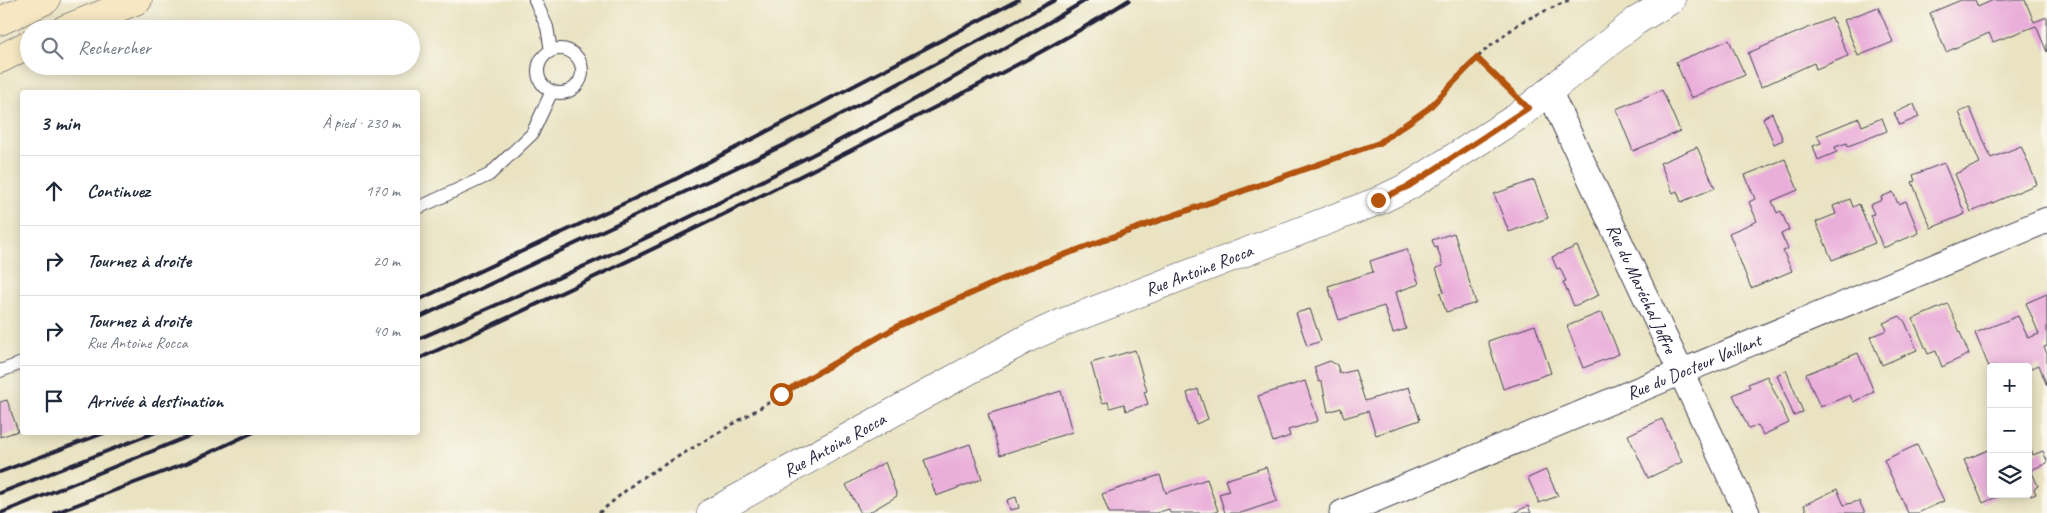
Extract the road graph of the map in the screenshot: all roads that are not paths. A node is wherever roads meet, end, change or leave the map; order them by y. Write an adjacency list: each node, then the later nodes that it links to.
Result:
1 (46, 0): 6 (main road)
2 (535, 0): 8 (lane)
3 (1671, 0): 11 (street, Rue Antoine Rocca)
4 (124, 2): 5 (main road)
5 (85, 20)
6 (0, 21)
7 (20, 49): 9 (main road)
8 (551, 51): 10 (lane); 10 (lane)
9 (0, 59)
10 (552, 91): 12 (lane)
11 (1539, 100): 16 (street, Rue du Maréchal Joffre); 17 (street, Rue Antoine Rocca)
12 (420, 207)
13 (2047, 220): 16 (street, Rue du Docteur Vaillant)
14 (20, 364): 15 (lane)
15 (0, 371)
16 (1681, 372): 18 (street, Rue du Docteur Vaillant); 19 (street, Rue du Maréchal Joffre)
17 (710, 513)
18 (1342, 513)
19 (1747, 513)

